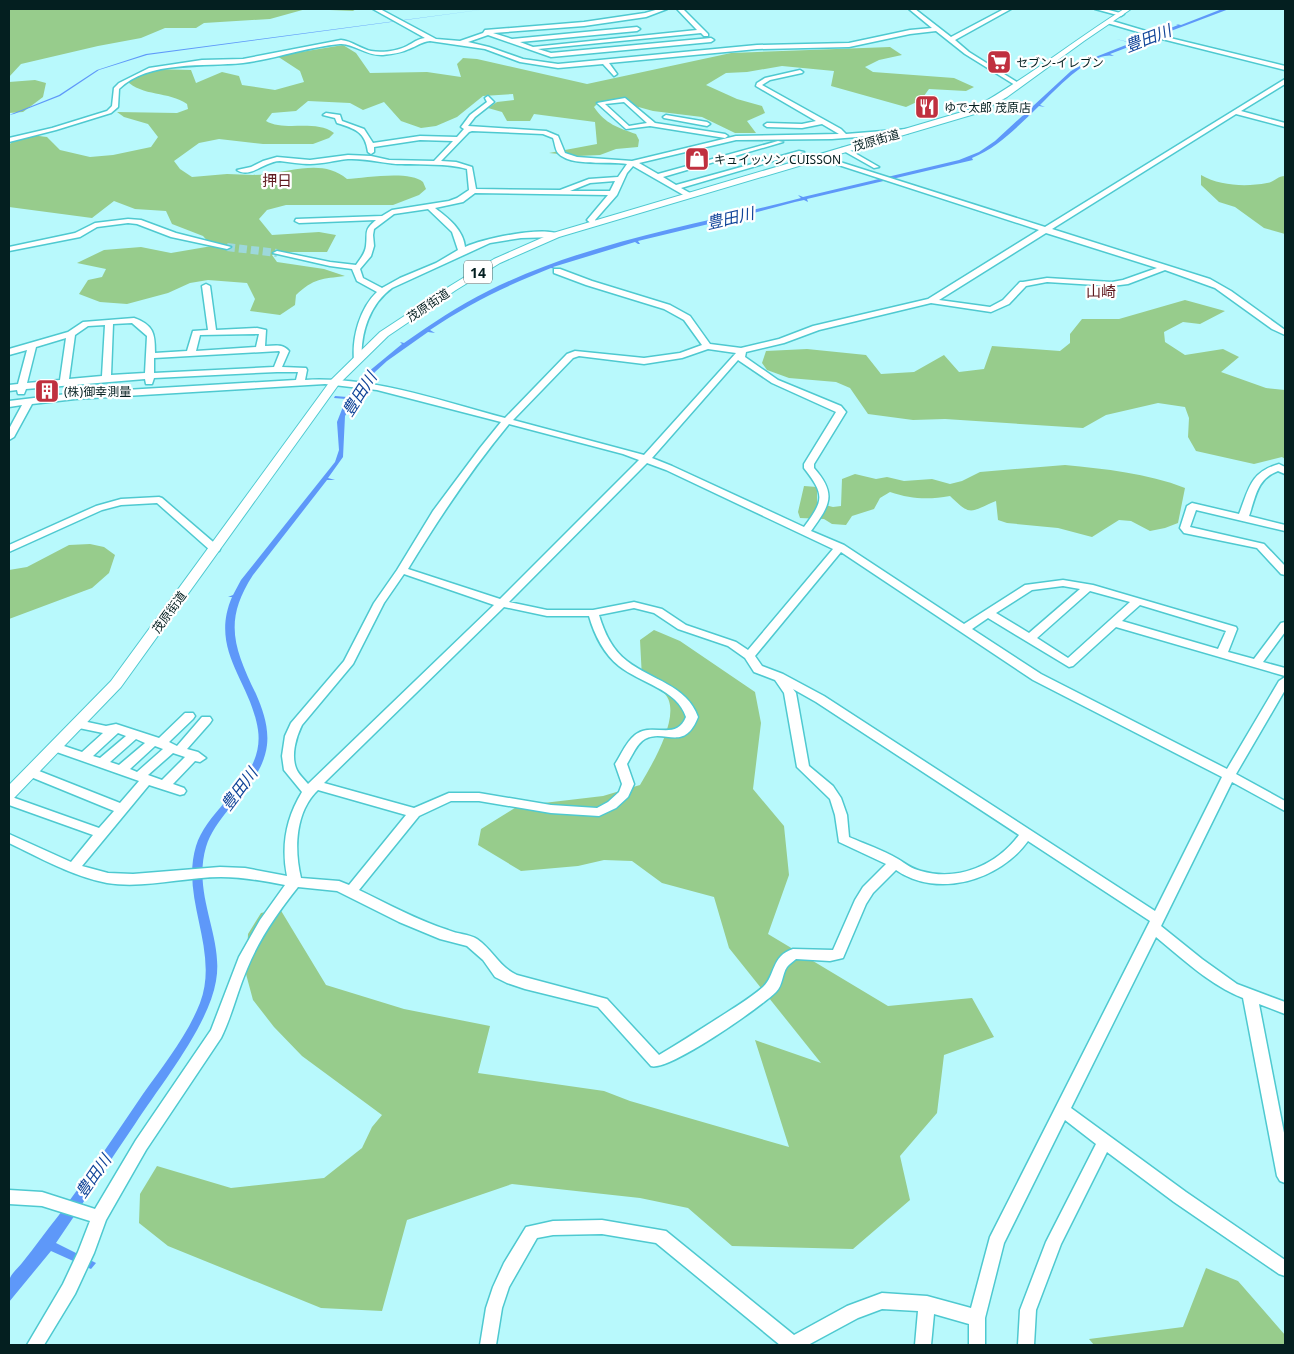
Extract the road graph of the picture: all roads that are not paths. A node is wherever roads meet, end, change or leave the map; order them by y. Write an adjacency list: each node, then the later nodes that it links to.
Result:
1 (376, 9): 15 (street)
2 (664, 9): 8 (street)
3 (680, 9): 12 (street)
4 (912, 9): 10 (street)
5 (1008, 9): 18 (street)
6 (1098, 9): 7 (street)
7 (1125, 11): 9 (main road, 茂原街道 / 14)
8 (627, 17): 11 (street); 13 (street)
9 (1109, 22): 27 (street); 31 (main road, 茂原街道 / 14)
10 (937, 28): 18 (street); 24 (street)
11 (637, 29): 14 (street); 19 (street)
12 (702, 31): 14 (street); 17 (street)
13 (485, 32): 19 (street); 20 (street)
14 (645, 37): 16 (street)
15 (429, 39): 20 (street); 49 (street)
16 (625, 39): 21 (street); 22 (street)
17 (711, 40): 22 (street); 24 (street)
18 (951, 40): 31 (street)
19 (511, 41): 21 (street)
20 (458, 43): 23 (street); 26 (street)
21 (529, 48): 22 (street)
22 (633, 48): 25 (street)
23 (443, 49)
24 (721, 50): 25 (street)
25 (641, 58): 26 (street)
26 (605, 62): 29 (street)
27 (1285, 68)
28 (800, 72): 37 (street)
29 (614, 74)
30 (1285, 81): 33 (street)
31 (1017, 84): 44 (main road, 茂原街道 / 14)
32 (488, 98): 42 (street)
33 (1235, 112): 41 (street); 75 (street)
34 (326, 115): 51 (street)
35 (666, 117): 36 (street)
36 (688, 118): 39 (street); 43 (street)
37 (824, 122): 40 (street); 45 (street)
38 (652, 124): 38 (street); 43 (street)
39 (707, 124)
40 (767, 125)
41 (1285, 125)
42 (470, 129): 48 (street); 59 (street)
43 (685, 131): 47 (street)
44 (908, 131): 45 (street); 53 (main road, 茂原街道 / 14)
45 (844, 135): 46 (street)
46 (773, 137): 47 (street); 50 (street)
47 (742, 138): 52 (street)
48 (460, 139): 51 (street); 58 (street)
49 (9, 140)
50 (780, 142): 54 (street); 57 (street)
51 (370, 146): 55 (street)
52 (692, 148): 57 (street); 59 (street)
53 (844, 149): 56 (main road, 茂原街道 / 14); 60 (street)
54 (800, 152): 56 (street); 62 (street)
55 (371, 158): 58 (street); 61 (street)
56 (816, 158): 64 (main road, 茂原街道 / 14); 75 (street)
57 (714, 160): 62 (street); 63 (street)
58 (436, 163): 67 (street)
59 (632, 163): 63 (street); 65 (street)
60 (876, 167)
61 (240, 170)
62 (734, 170): 64 (street); 66 (street)
63 (655, 177): 66 (street)
64 (747, 178): 70 (main road, 茂原街道 / 14)
65 (620, 179): 68 (street); 69 (street)
66 (674, 188): 70 (street)
67 (473, 191): 68 (street); 71 (street)
68 (559, 192): 69 (street)
69 (614, 193): 74 (street)
70 (687, 195): 74 (main road, 茂原街道 / 14)
71 (429, 206): 72 (street); 79 (street)
72 (384, 218): 73 (street); 81 (street)
73 (299, 221)
74 (593, 223): 76 (main road, 茂原街道 / 14)
75 (1048, 230): 82 (street); 86 (street)
76 (556, 235): 79 (street); 98 (main road, 茂原街道 / 14)
77 (227, 246): 78 (street)
78 (9, 249)
79 (462, 250): 85 (street)
80 (277, 253): 81 (street)
81 (357, 267): 85 (street)
82 (1166, 267): 86 (street); 89 (street)
83 (557, 271): 92 (street)
84 (206, 286): 88 (street)
85 (382, 291): 98 (street)
86 (931, 301): 94 (street)
87 (109, 322): 90 (street); 97 (street); 101 (street)
88 (212, 332): 93 (street); 96 (street)
89 (1285, 333)
90 (71, 334): 91 (street); 102 (street)
91 (32, 345): 95 (street); 105 (street)
92 (707, 346): 94 (street); 110 (street)
93 (260, 349): 96 (street); 99 (street)
94 (742, 351): 113 (street); 117 (street)
95 (9, 352)
96 (191, 354): 97 (street)
97 (151, 356): 100 (street)
98 (358, 360): 103 (main road, 茂原街道 / 14)
99 (277, 369): 100 (street); 104 (street)
100 (150, 375): 101 (street); 107 (street)
101 (106, 378): 102 (street)
102 (64, 382): 105 (street)
103 (335, 382): 104 (street); 110 (street); 120 (main road, 茂原街道 / 14)
104 (300, 383): 107 (street)
105 (23, 386): 106 (street); 109 (street)
106 (9, 388)
107 (149, 391): 108 (street)
108 (29, 401): 109 (street); 111 (street)
109 (13, 403)
110 (508, 420): 113 (street); 121 (street)
111 (14, 421): 112 (street)
112 (9, 437)
113 (646, 459): 117 (street); 125 (street)
114 (1285, 471): 115 (street)
115 (1243, 518): 116 (street); 122 (street)
116 (1285, 528)
117 (806, 531): 118 (street)
118 (840, 547): 130 (street); 133 (street)
119 (9, 549): 120 (street)
120 (215, 549): 141 (main road, 茂原街道 / 14)
121 (402, 570): 125 (street); 153 (street)
122 (1285, 572)
123 (1089, 587): 124 (street); 127 (street); 131 (street)
124 (1138, 601): 128 (street); 132 (street)
125 (503, 604): 126 (street); 153 (street)
126 (593, 613): 133 (street); 159 (street)
127 (988, 613): 130 (street); 131 (street)
128 (1114, 624): 131 (street); 132 (street)
129 (1285, 625): 134 (street)
130 (964, 629): 150 (street)
131 (1030, 639)
132 (1222, 654): 134 (street)
133 (749, 656): 136 (street)
134 (1256, 664): 135 (street)
135 (1285, 672)
136 (779, 677): 161 (street); 163 (street)
137 (1285, 682): 138 (street)
138 (1281, 696): 150 (street)
139 (189, 716): 144 (street)
140 (206, 720): 144 (street)
141 (78, 724): 142 (street); 145 (main road, 茂原街道 / 14)
142 (116, 728): 143 (street); 146 (street)
143 (134, 735): 144 (street); 147 (street)
144 (167, 745): 148 (street); 151 (street); 152 (street)
145 (55, 747): 146 (street); 149 (main road, 茂原街道 / 14)
146 (84, 757): 147 (street)
147 (102, 763): 148 (street)
148 (121, 770): 151 (street)
149 (30, 772): 155 (main road, 茂原街道 / 14); 158 (street)
150 (1229, 776): 157 (street); 167 (street)
151 (143, 778): 152 (street); 158 (street)
152 (165, 786): 154 (street)
153 (311, 788): 159 (street); 165 (street)
154 (180, 791)
155 (9, 794)
156 (9, 800): 160 (street)
157 (1285, 807)
158 (122, 809): 160 (street)
159 (415, 813): 166 (street)
160 (101, 833): 164 (street)
161 (1027, 834): 163 (street); 167 (street)
162 (9, 838): 164 (street)
163 (895, 863): 166 (street)
164 (73, 868): 165 (street)
165 (295, 882): 166 (street); 174 (street)
166 (351, 891)
167 (1155, 923): 168 (street); 170 (street)
168 (1250, 996): 169 (street); 172 (street)
169 (1285, 1008)
170 (1062, 1110): 171 (street); 177 (street)
171 (1105, 1141): 175 (street); 183 (street)
172 (1285, 1176)
173 (9, 1197): 174 (street)
174 (99, 1217): 178 (street)
175 (1285, 1270)
176 (927, 1304): 177 (street); 180 (street); 181 (street)
177 (977, 1318): 182 (street)
178 (35, 1345)
179 (488, 1345): 180 (street)
180 (792, 1345)
181 (923, 1345)
182 (977, 1345)
183 (1026, 1345)

